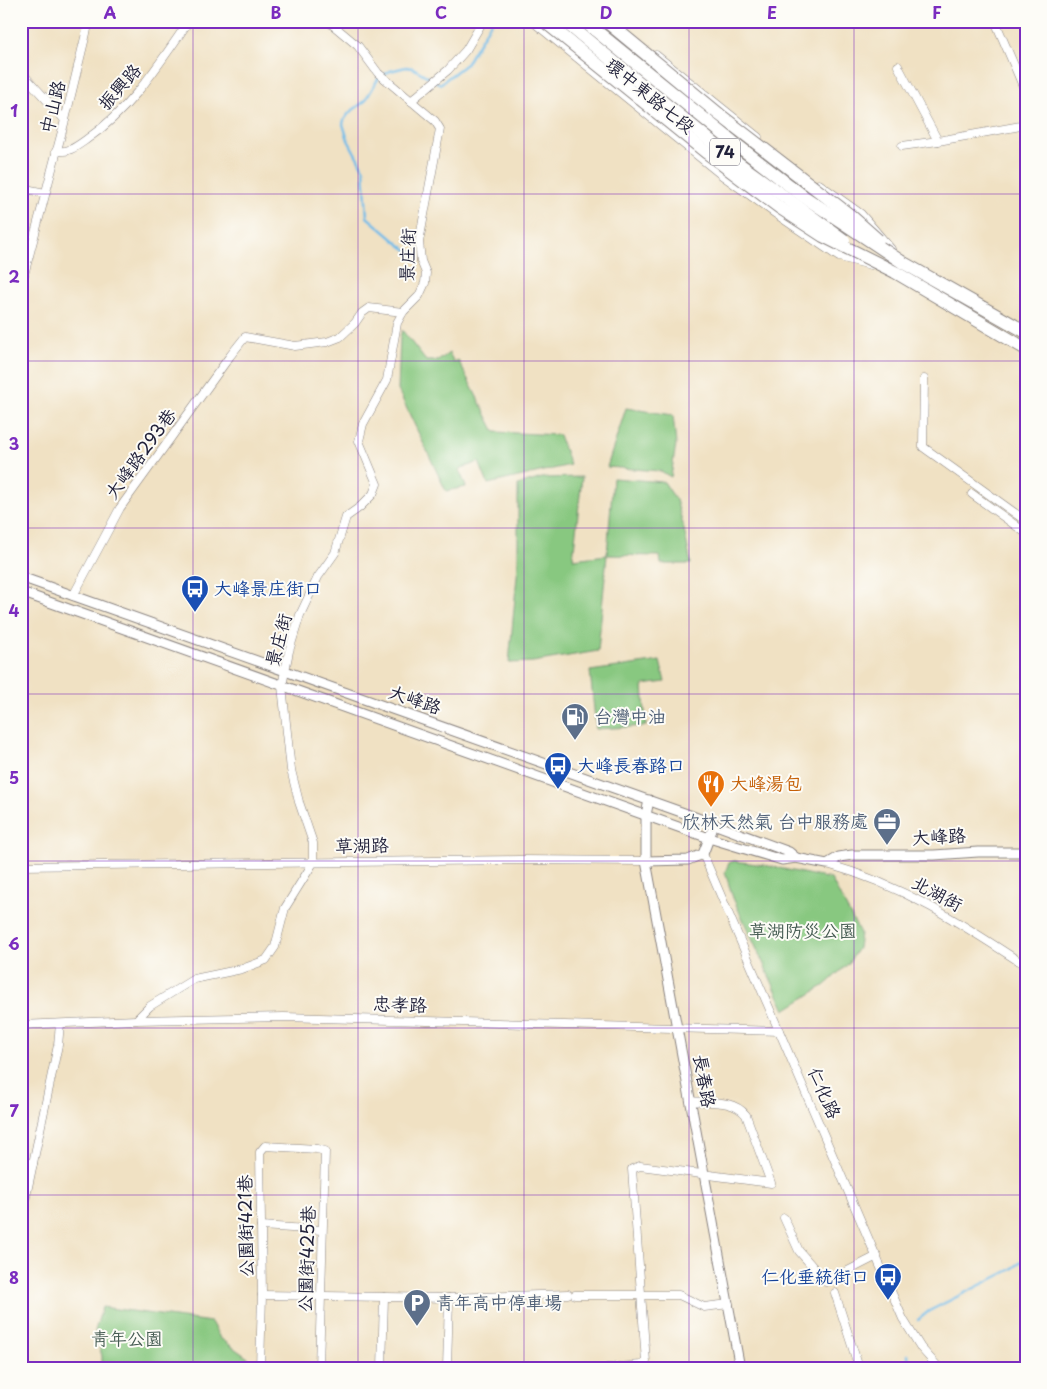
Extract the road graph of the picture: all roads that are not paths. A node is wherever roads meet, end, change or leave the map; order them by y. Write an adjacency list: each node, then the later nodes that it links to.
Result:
1 (89, 21): 18 (street, 中山路)
2 (189, 21): 24 (street, 振興路)
3 (328, 21): 17 (street, 景庄街)
4 (483, 21): 17 (street)
5 (532, 21): 26 (street, 環中東路七段)
6 (544, 21): 31 (highway, bridge)
7 (560, 21): 25 (street, 環中東路七段)
8 (564, 21): 31 (highway, 74, bridge)
9 (584, 21): 31 (highway, 74, bridge)
10 (592, 21): 22 (street, 環中東路七段)
11 (606, 21): 31 (highway, bridge)
12 (616, 21): 20 (street, 環中東路七段)
13 (996, 21): 16 (street)
14 (898, 66): 21 (street)
15 (21, 72): 18 (street)
16 (1026, 94)
17 (411, 101): 33 (street, 景庄街)
18 (65, 120): 24 (street, 中山路)
19 (1026, 125): 21 (street)
20 (757, 136): 22 (street); 29 (street, 環中東路七段)
21 (938, 141): 23 (street)
22 (746, 146): 25 (street); 29 (street, 環中東路七段)
23 (902, 146)
24 (56, 151): 28 (street, 中山路)
25 (731, 162): 26 (street); 30 (street, 環中東路七段)
26 (719, 173): 30 (street, 環中東路七段)
27 (21, 188): 28 (street)
28 (46, 193): 32 (street, 中山路)
29 (891, 248): 34 (street, 環中東路七段)
30 (878, 267): 35 (street, 環中東路七段)
31 (898, 267): 34 (highway, 74); 35 (highway, 74)
32 (21, 286)
33 (403, 312): 42 (street, 大峰路293巷); 43 (street, 景庄街)
34 (1026, 331)
35 (1026, 349)
36 (924, 379): 38 (street)
37 (972, 494): 39 (street)
38 (1026, 521)
39 (1026, 533)
40 (21, 577): 42 (street, 大峰路)
41 (21, 592): 44 (street, 大峰路)
42 (73, 596): 43 (street, 大峰路)
43 (286, 672): 44 (street, 景庄街); 45 (street, 大峰路)
44 (282, 686): 46 (street, 大峰路); 53 (street, 景庄街)
45 (649, 800): 46 (street, 長春路); 47 (street, 大峰路)
46 (646, 815): 48 (street, 大峰路); 52 (street, 長春路)
47 (714, 825): 48 (street); 51 (street, 大峰路)
48 (709, 838): 50 (street); 51 (street, 大峰路)
49 (1026, 852): 54 (street, 大峰路)
50 (703, 854): 52 (street, 草湖路); 61 (street, 仁化路)
51 (796, 858): 54 (street, 大峰路)
52 (646, 861): 53 (street, 草湖路); 60 (street, 長春路)
53 (313, 863): 55 (street, 草湖路); 57 (street)
54 (826, 864): 56 (street, 北湖街)
55 (21, 866)
56 (1026, 966)
57 (136, 1020): 58 (street, 忠孝路); 60 (street, 忠孝路)
58 (60, 1024): 59 (street, 忠孝路); 65 (street)
59 (21, 1025)
60 (678, 1028): 61 (street, 忠孝路); 62 (street, 長春路)
61 (779, 1031): 71 (street, 仁化路)
62 (690, 1101): 66 (street, 長春路); 66 (street)
63 (325, 1151): 69 (street, 公園街421巷); 70 (street, 公園街425巷)
64 (21, 1161): 65 (street)
65 (33, 1164): 68 (street)
66 (705, 1176): 75 (street); 78 (street, 長春路)
67 (784, 1218): 72 (street)
68 (21, 1220)
69 (261, 1226): 70 (street); 73 (street, 公園街421巷)
70 (322, 1230): 74 (street, 公園街425巷)
71 (877, 1256): 72 (street); 86 (street, 仁化路)
72 (826, 1282): 85 (street)
73 (262, 1295): 74 (street); 79 (street, 公園街421巷)
74 (320, 1295): 76 (street); 80 (street, 公園街425巷)
75 (641, 1295): 77 (street); 78 (street); 83 (street)
76 (384, 1297): 77 (street); 81 (street)
77 (449, 1298): 82 (street)
78 (729, 1304): 84 (street, 長春路)
79 (260, 1368)
80 (319, 1368)
81 (382, 1368)
82 (447, 1368)
83 (607, 1368)
84 (740, 1368)
85 (858, 1368)
86 (939, 1368)

